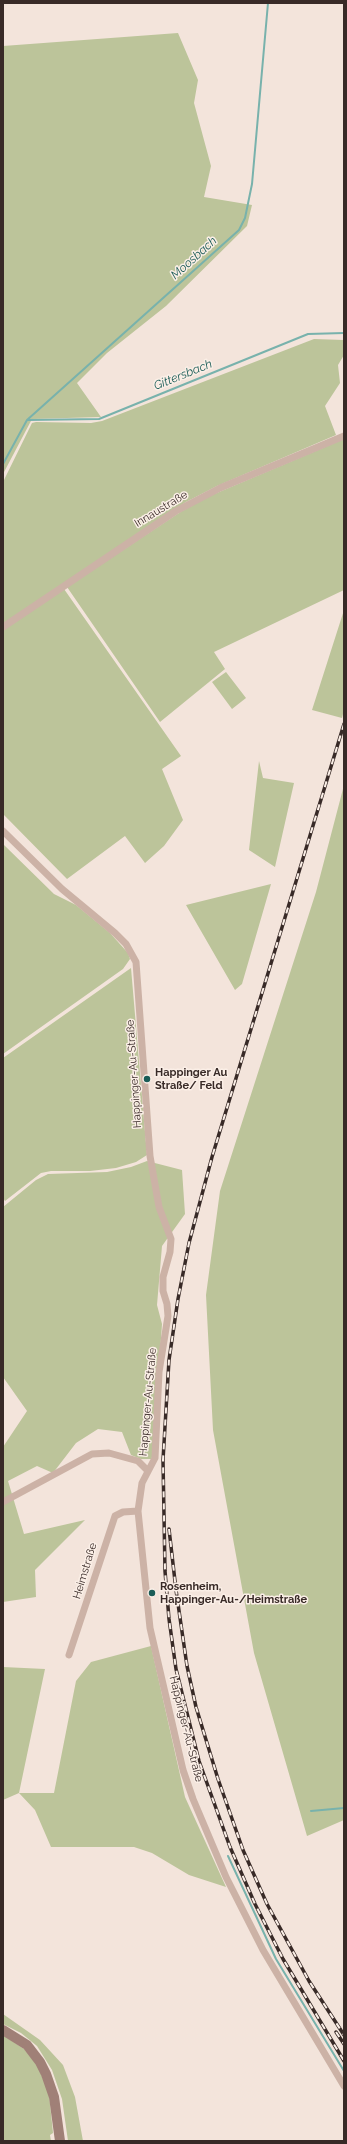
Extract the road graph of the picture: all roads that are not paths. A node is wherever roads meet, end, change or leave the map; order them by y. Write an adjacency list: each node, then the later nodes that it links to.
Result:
1 (344, 436): 2 (street, Innaustraße)
2 (3, 627)
3 (3, 831): 4 (street, Happinger-Au-Straße)
4 (148, 1471): 5 (street); 6 (street, Happinger-Au-Straße)
5 (3, 1502)
6 (138, 1511): 7 (street, Heimstraße); 9 (street, Happinger-Au-Straße)
7 (69, 1655)
8 (3, 2030): 10 (main road)
9 (344, 2086)
10 (60, 2138)

